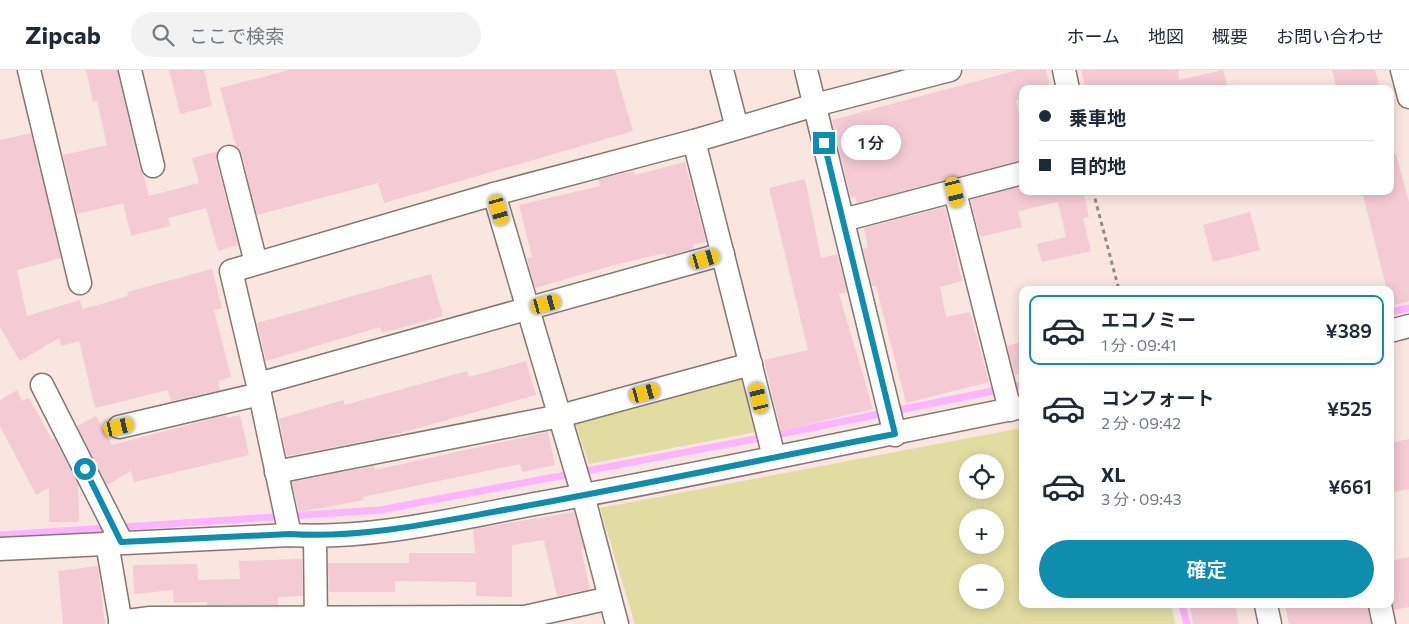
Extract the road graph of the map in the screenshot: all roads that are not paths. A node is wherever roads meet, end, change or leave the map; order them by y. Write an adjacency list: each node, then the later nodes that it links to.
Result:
1 (29, 70): 21 (street)
2 (130, 70): 14 (street)
3 (722, 70): 11 (street)
4 (806, 70): 10 (street)
5 (950, 70): 10 (street)
6 (1064, 70): 8 (street)
7 (1402, 70): 9 (street)
8 (1067, 85)
9 (1409, 97)
10 (815, 105): 11 (street); 18 (street)
11 (737, 128): 12 (street)
12 (694, 141): 17 (street); 19 (street)
13 (229, 158): 20 (street)
14 (153, 166)
15 (1019, 174): 16 (street)
16 (955, 192): 18 (street); 28 (street)
17 (494, 194): 20 (street); 22 (street)
18 (843, 220): 30 (street)
19 (723, 254): 22 (street); 25 (street)
20 (256, 263): 27 (street)
21 (80, 283)
22 (528, 309): 27 (street); 29 (street)
23 (1409, 326): 24 (street)
24 (1394, 330)
25 (751, 364): 29 (street); 32 (street)
26 (42, 385): 36 (street)
27 (259, 389): 31 (street); 33 (street)
28 (1011, 399): 30 (street)
29 (560, 416): 33 (street); 34 (street)
30 (891, 420): 32 (street)
31 (119, 427)
32 (771, 443): 34 (street)
33 (276, 472): 35 (street)
34 (579, 481): 37 (street); 39 (street)
35 (287, 522): 36 (street); 37 (street)
36 (114, 535): 38 (street); 43 (street)
37 (316, 536): 42 (street)
38 (0, 549)
39 (610, 598): 42 (street); 44 (street)
40 (1267, 608): 45 (street)
41 (1381, 608): 46 (street)
42 (316, 621): 43 (street)
43 (120, 623)
44 (617, 624)
45 (1270, 624)
46 (1384, 624)

